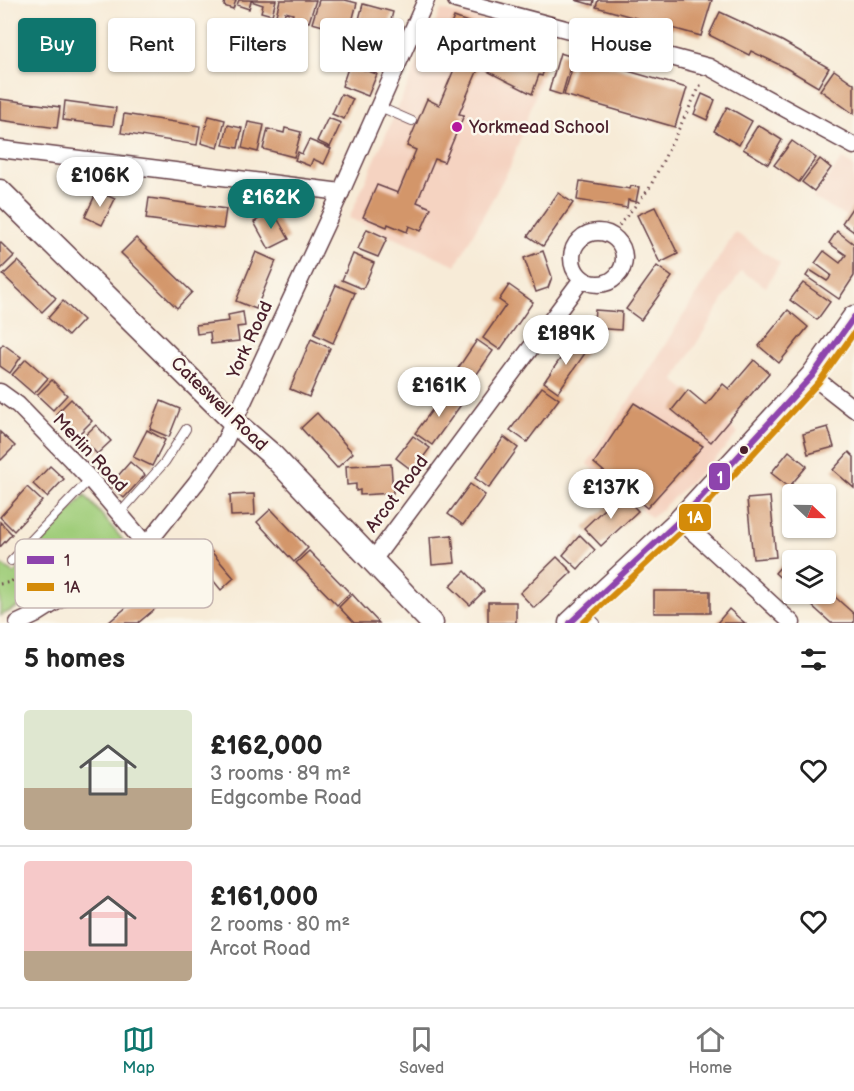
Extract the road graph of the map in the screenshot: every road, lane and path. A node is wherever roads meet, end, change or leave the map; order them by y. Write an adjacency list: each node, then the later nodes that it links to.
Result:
1 (426, 0): 4 (street, York Road)
2 (456, 0): 3 (street)
3 (709, 67): 6 (street); 10 (path)
4 (380, 107): 5 (lane); 9 (street, York Road)
5 (412, 121)
6 (854, 146)
7 (0, 149): 9 (street)
8 (0, 191): 16 (street, Cateswell Road)
9 (341, 192): 16 (street, York Road)
10 (615, 237): 11 (street); 11 (street)
11 (582, 279): 25 (street, Arcot Road)
12 (854, 317): 13 (street)
13 (812, 376): 15 (street); 20 (street)
14 (0, 392): 18 (street, Merlin Road)
15 (854, 410)
16 (233, 421): 23 (street, York Road); 25 (street, Cateswell Road)
17 (186, 429): 19 (lane)
18 (90, 479): 19 (street, Merlin Road); 21 (lane)
19 (119, 513): 22 (street, Merlin Road)
20 (680, 520): 28 (street); 31 (street)
21 (32, 539)
22 (141, 539)
23 (151, 539)
24 (15, 557): 26 (lane)
25 (373, 560): 30 (street, Cateswell Road)
26 (11, 561)
27 (46, 608): 29 (street, York Road)
28 (583, 619)
29 (18, 623)
30 (432, 623)
31 (792, 623)

